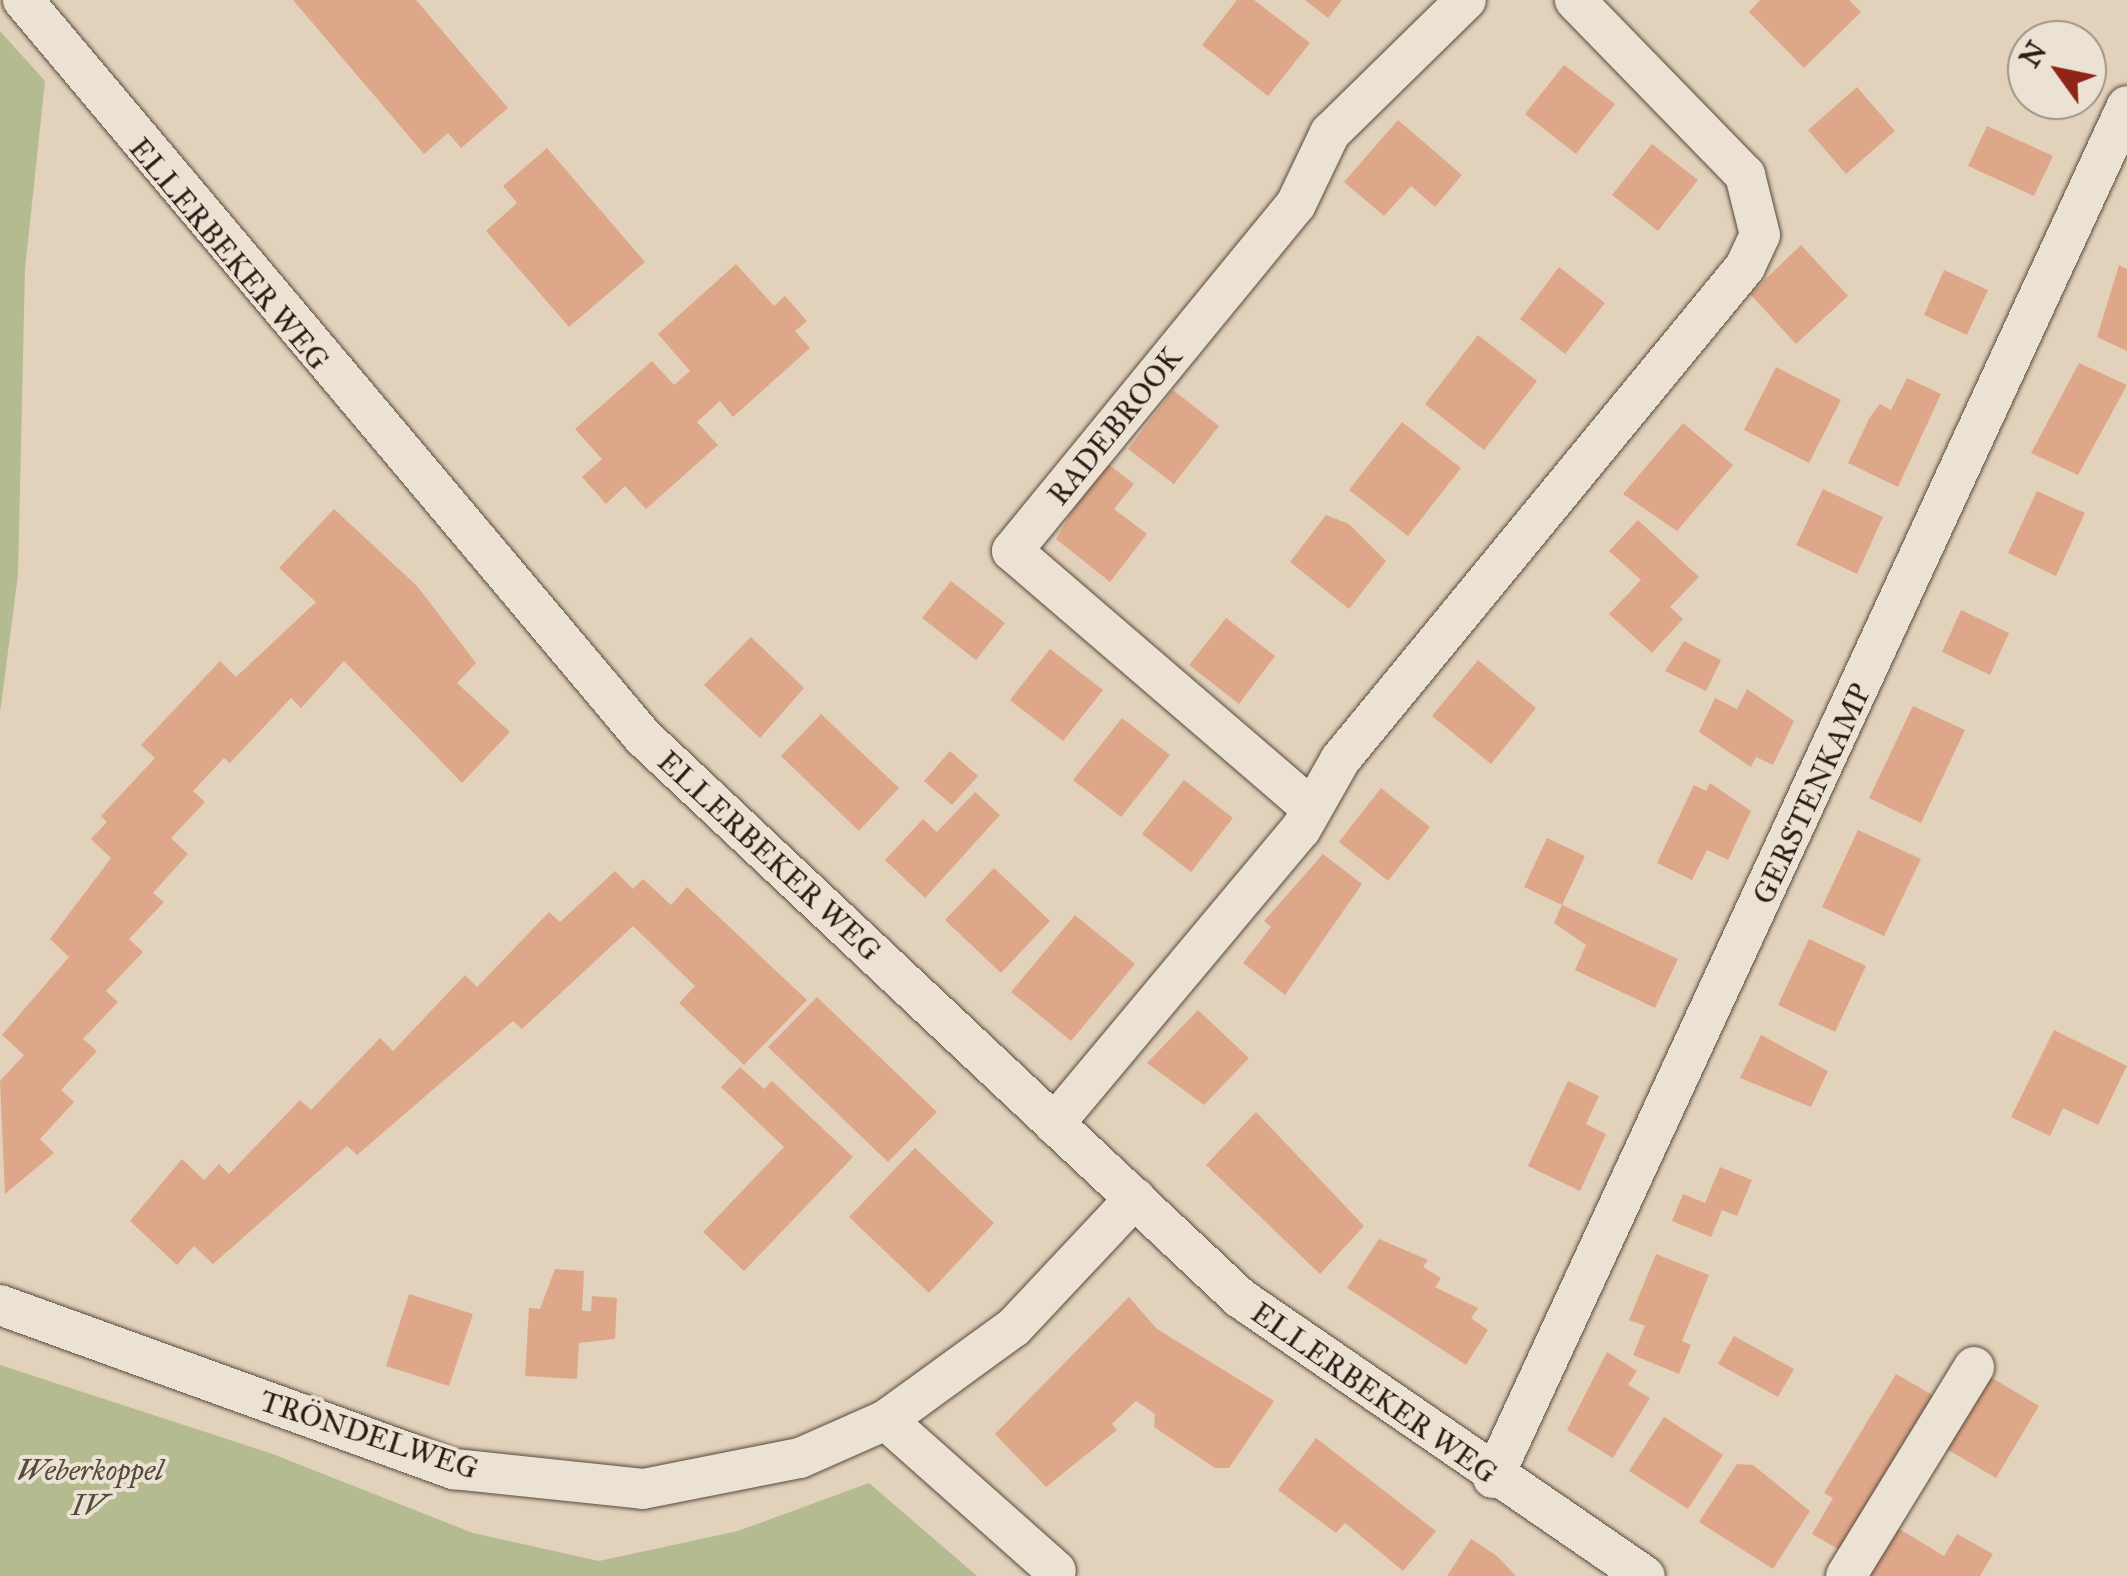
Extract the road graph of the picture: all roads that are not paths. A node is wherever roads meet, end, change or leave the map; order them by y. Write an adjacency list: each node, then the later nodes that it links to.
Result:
1 (23, 0): 6 (street, ELLERBEKER WEG)
2 (1466, 0): 5 (street, RADEBROOK)
3 (1575, 0): 5 (street)
4 (2127, 106): 11 (street, GERSTENKAMP)
5 (1310, 807): 6 (street)
6 (1054, 1124): 7 (street, ELLERBEKER WEG)
7 (1135, 1198): 10 (street, TRÖNDELWEG); 11 (street, ELLERBEKER WEG)
8 (0, 1305): 10 (street, TRÖNDELWEG)
9 (1974, 1367): 14 (street)
10 (886, 1420): 12 (street)
11 (1493, 1478): 13 (street, ELLERBEKER WEG)
12 (1056, 1571)
13 (1645, 1576)
14 (1846, 1576)

